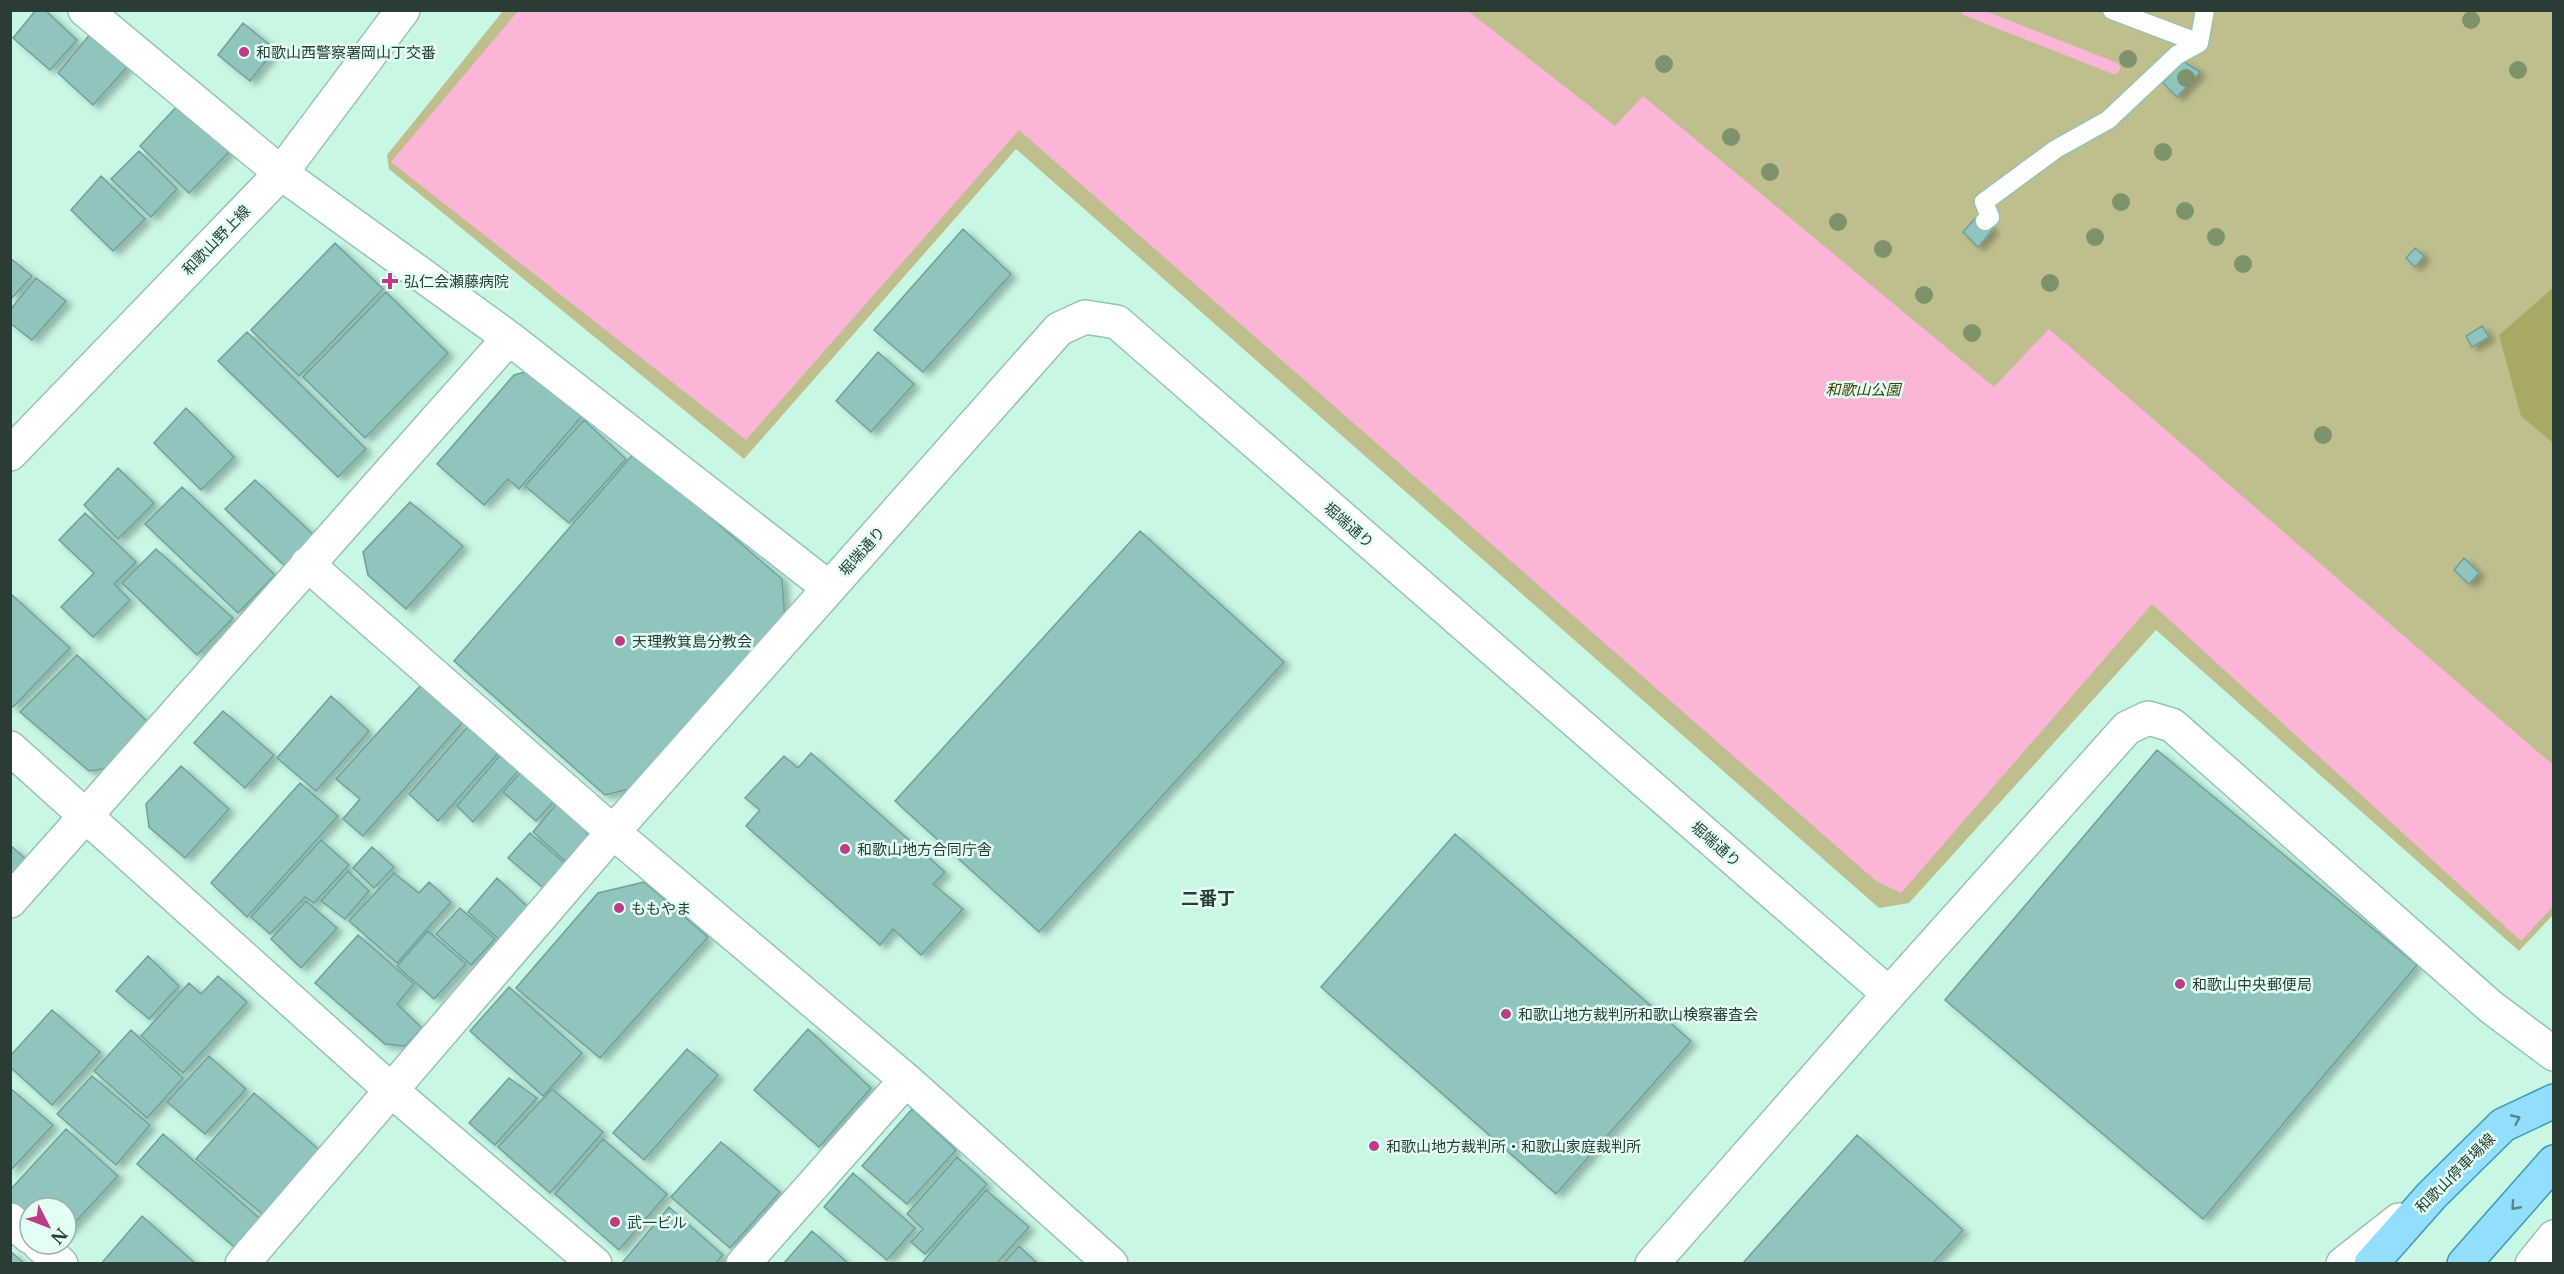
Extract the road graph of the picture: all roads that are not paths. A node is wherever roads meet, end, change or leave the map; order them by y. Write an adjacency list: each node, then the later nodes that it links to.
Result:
1 (85, 10): 6 (street)
2 (403, 10): 6 (street, 和歌山野上線)
3 (2112, 10): 5 (lane)
4 (2205, 10): 5 (lane)
5 (2199, 43): 7 (lane)
6 (281, 173): 8 (street); 9 (street, 和歌山野上線)
7 (1985, 221)
8 (508, 338): 10 (street); 11 (street)
9 (10, 454)
10 (307, 564): 13 (street); 14 (street)
11 (829, 588): 14 (street, 堀端通り); 16 (street, 堀端通り)
12 (10, 748): 13 (street)
13 (85, 816): 15 (street); 19 (street)
14 (613, 832): 18 (street); 19 (street, 堀端通り)
15 (10, 901)
16 (1889, 994): 17 (street); 28 (street)
17 (2553, 1054)
18 (906, 1080): 26 (street); 27 (street)
19 (393, 1091): 24 (street, 堀端通り); 25 (street)
20 (2553, 1101): 22 (main road, 和歌山停車場線, one-way to 20)
21 (2553, 1162): 31 (main road, one-way to 31)
22 (2432, 1195): 29 (street); 30 (main road, 和歌山停車場線)
23 (2553, 1237): 32 (street)
24 (242, 1263)
25 (594, 1263)
26 (742, 1263)
27 (1111, 1263)
28 (1652, 1263)
29 (2343, 1263)
30 (2371, 1263)
31 (2464, 1263)
32 (2532, 1263)

